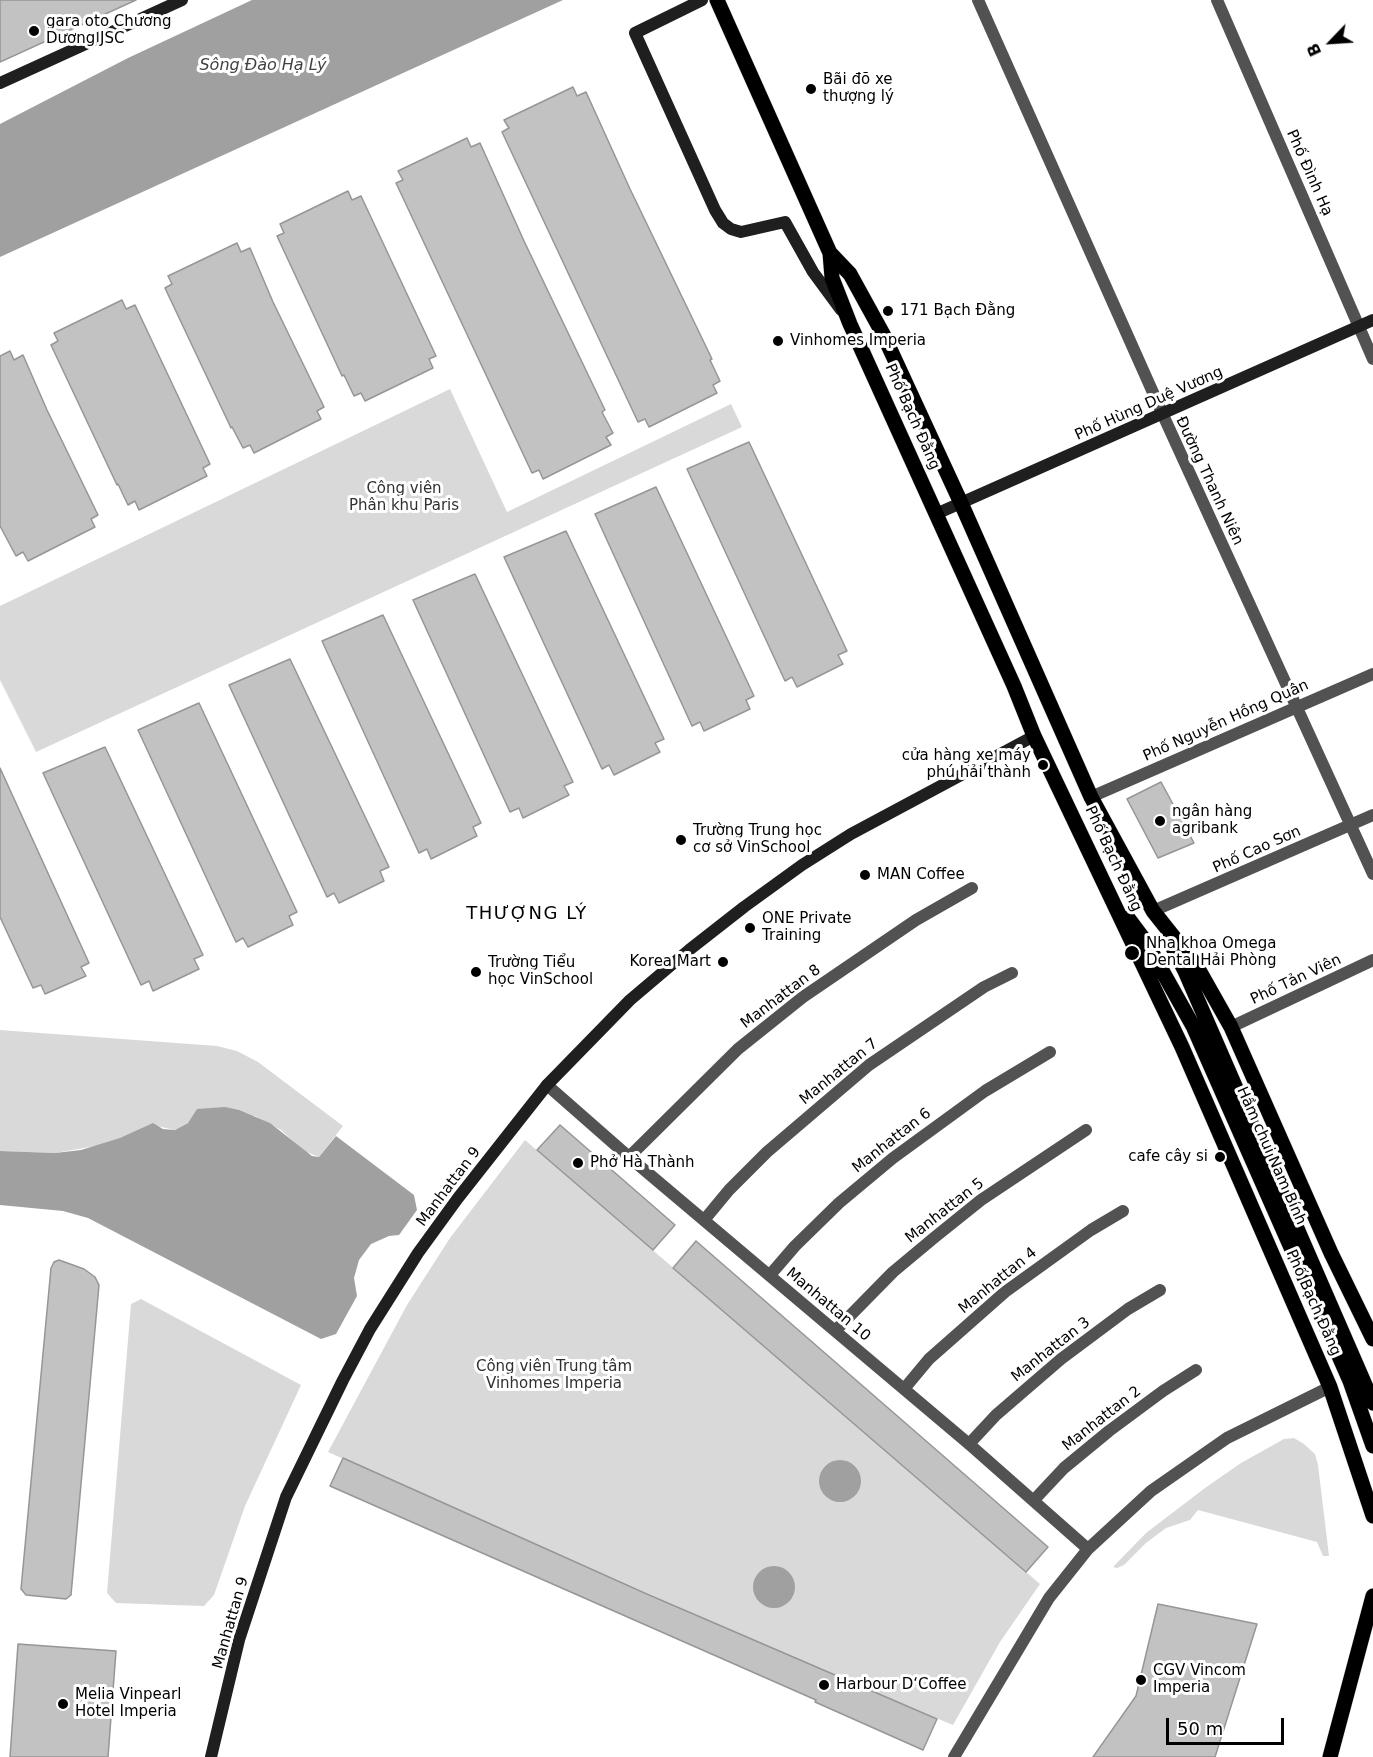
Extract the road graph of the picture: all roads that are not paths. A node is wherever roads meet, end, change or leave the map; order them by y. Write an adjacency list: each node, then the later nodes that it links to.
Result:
1 (182, 0): 6 (main road)
2 (702, 0): 9 (main road)
3 (717, 0): 7 (main road, Phố Bạch Đằng)
4 (978, 0): 12 (street, Đường Thanh Niên)
5 (1217, 0): 10 (street, Phố Đình Hạ)
6 (0, 83)
7 (827, 248): 9 (main road, Phố Bạch Đằng); 13 (main road, Phố Bạch Đằng)
8 (1373, 320): 10 (main road, Phố Hùng Duệ Vương)
9 (850, 324): 14 (main road, Phố Bạch Đằng)
10 (1359, 327): 11 (street, Phố Đình Hạ); 12 (main road, Phố Hùng Duệ Vương)
11 (1373, 359)
12 (1163, 415): 13 (main road, Phố Hùng Duệ Vương); 16 (street, Đường Thanh Niên)
13 (961, 502): 14 (main road, Phố Hùng Duệ Vương); 18 (main road, Phố Bạch Đằng)
14 (936, 514): 17 (main road, Phố Bạch Đằng)
15 (1373, 674): 16 (street, Phố Nguyễn Hồng Quân)
16 (1297, 707): 18 (street, Phố Nguyễn Hồng Quân); 20 (street, Đường Thanh Niên)
17 (1034, 736): 23 (main road, Phố Bạch Đằng); 29 (main road, Manhattan 9)
18 (1091, 797): 24 (main road, Phố Bạch Đằng)
19 (1373, 815): 20 (street, Phố Cao Sơn)
20 (1351, 825): 21 (street, Đường Thanh Niên); 24 (street, Phố Cao Sơn)
21 (1373, 874)
22 (972, 888): 31 (street, Manhattan 8)
23 (1109, 895): 39 (main road, Phố Bạch Đằng); 43 (main road, Hầm chui Nam Bính)
24 (1153, 911): 27 (main road, Phố Bạch Đằng); 41 (main road, Hầm chui Nam Bính)
25 (1373, 960): 27 (street, Phố Tản Viên)
26 (1012, 973): 33 (street, Manhattan 7)
27 (1231, 1027): 37 (main road, Phố Bạch Đằng)
28 (1050, 1052): 34 (street, Manhattan 6)
29 (547, 1085): 31 (street, Manhattan 10); 50 (main road, Manhattan 9)
30 (1086, 1130): 36 (street, Manhattan 5)
31 (629, 1157): 33 (street, Manhattan 10)
32 (1123, 1211): 40 (street, Manhattan 4)
33 (705, 1219): 34 (street, Manhattan 10)
34 (770, 1275): 36 (street, Manhattan 10)
35 (1160, 1290): 42 (street, Manhattan 3)
36 (835, 1331): 40 (street, Manhattan 10)
37 (1373, 1339)
38 (1196, 1370): 46 (street, Manhattan 2)
39 (1330, 1387): 44 (main road, Phố Bạch Đằng); 48 (street)
40 (904, 1389): 42 (street, Manhattan 10)
41 (1373, 1403)
42 (969, 1444): 46 (street, Manhattan 10)
43 (1373, 1446)
44 (1356, 1462): 45 (main road); 47 (main road, Phố Bạch Đằng)
45 (1373, 1472)
46 (1034, 1500): 48 (street, Manhattan 10)
47 (1373, 1516)
48 (1088, 1549): 51 (street)
49 (1373, 1596): 52 (main road)
50 (211, 1757)
51 (954, 1757)
52 (1330, 1757)

